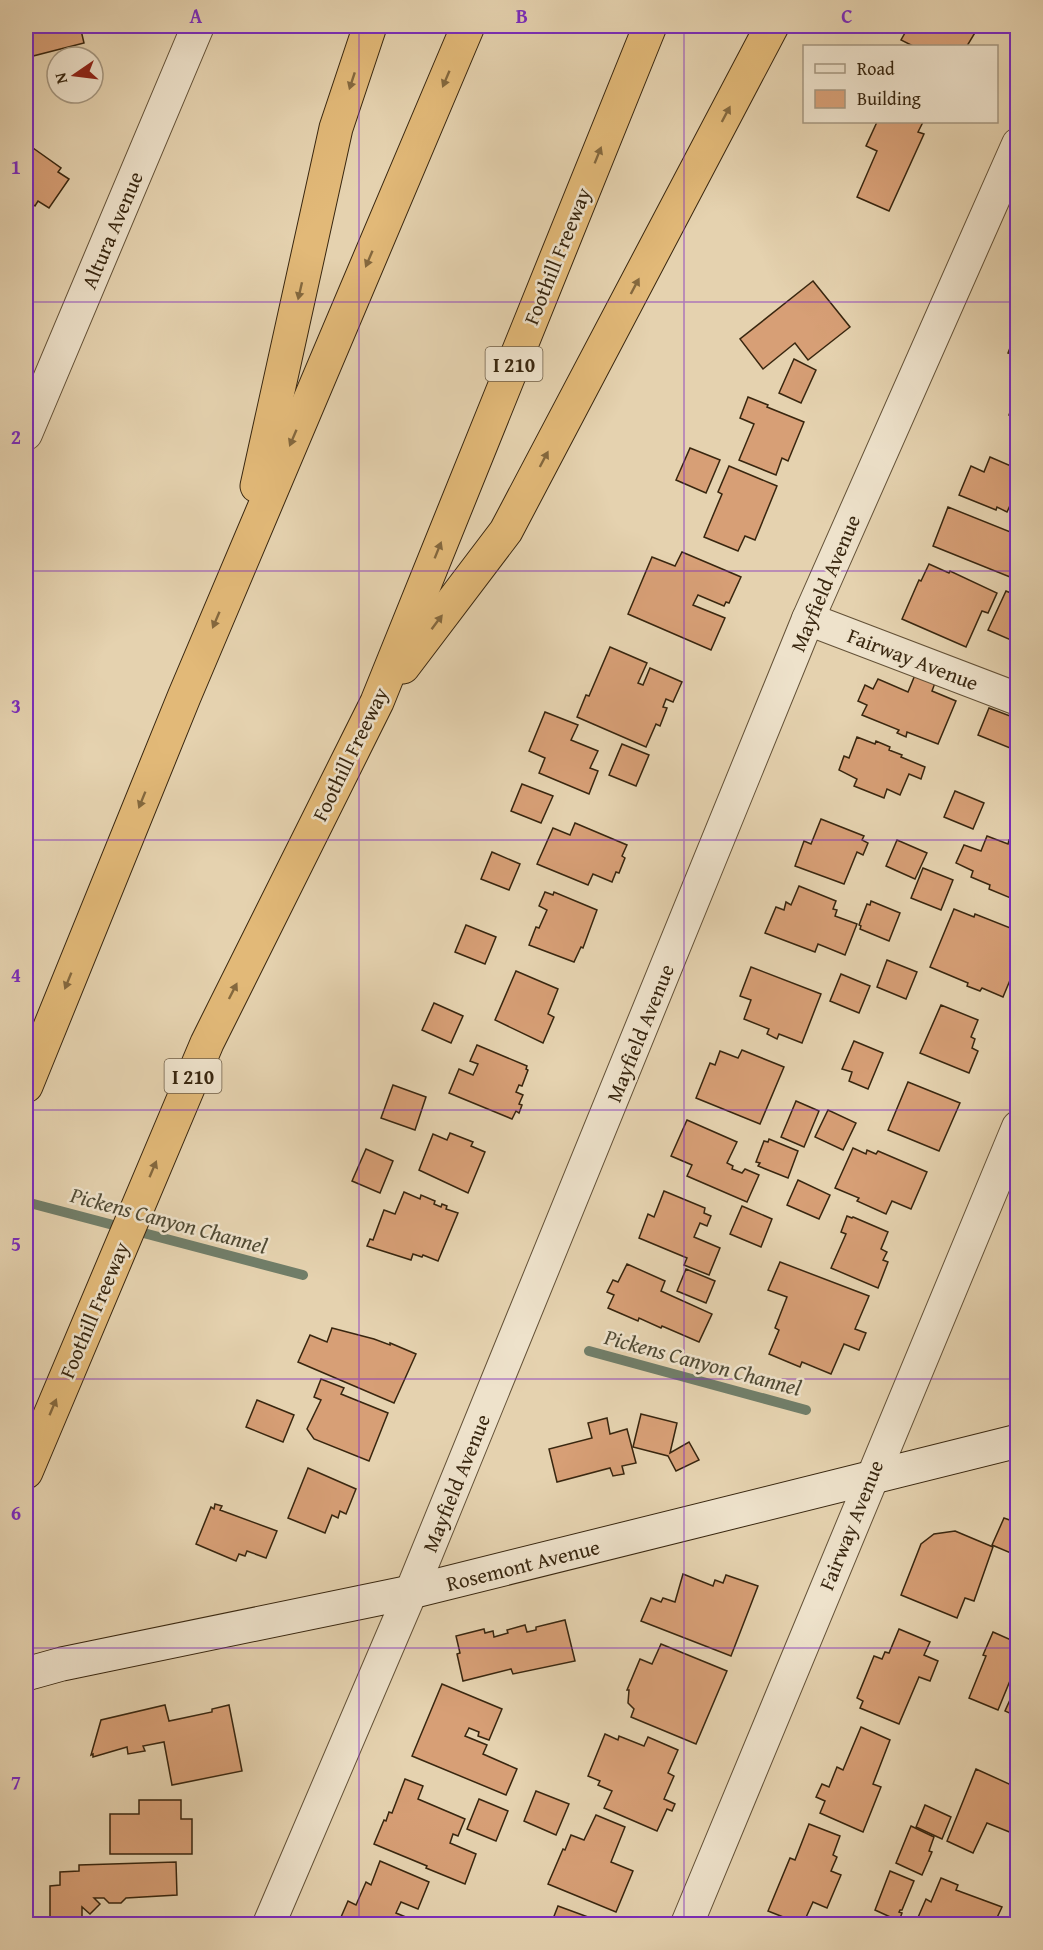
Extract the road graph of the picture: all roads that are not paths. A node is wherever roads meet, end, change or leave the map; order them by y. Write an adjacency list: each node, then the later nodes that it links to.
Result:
1 (198, 26): 7 (street, Altura Avenue)
2 (370, 26): 8 (highway, one-way to 8)
3 (468, 26): 8 (highway, one-way to 8)
4 (650, 26): 11 (highway, Foothill Freeway / I 210, one-way to 4)
5 (772, 26): 11 (highway, one-way to 5)
6 (1017, 144): 9 (street, Mayfield Avenue)
7 (26, 434)
8 (239, 566): 12 (highway, one-way to 12)
9 (808, 619): 10 (street, Fairway Avenue); 17 (street, Mayfield Avenue)
10 (1017, 699)
11 (377, 702): 15 (highway, Foothill Freeway / I 210, one-way to 11)
12 (26, 1086)
13 (1017, 1127): 16 (street, Fairway Avenue)
14 (1017, 1441): 16 (street, Rosemont Avenue)
15 (26, 1473)
16 (870, 1478): 17 (street, Rosemont Avenue); 20 (street, Fairway Avenue)
17 (411, 1592): 18 (street, Rosemont Avenue); 19 (street, Mayfield Avenue)
18 (26, 1674)
19 (269, 1924)
20 (687, 1924)

